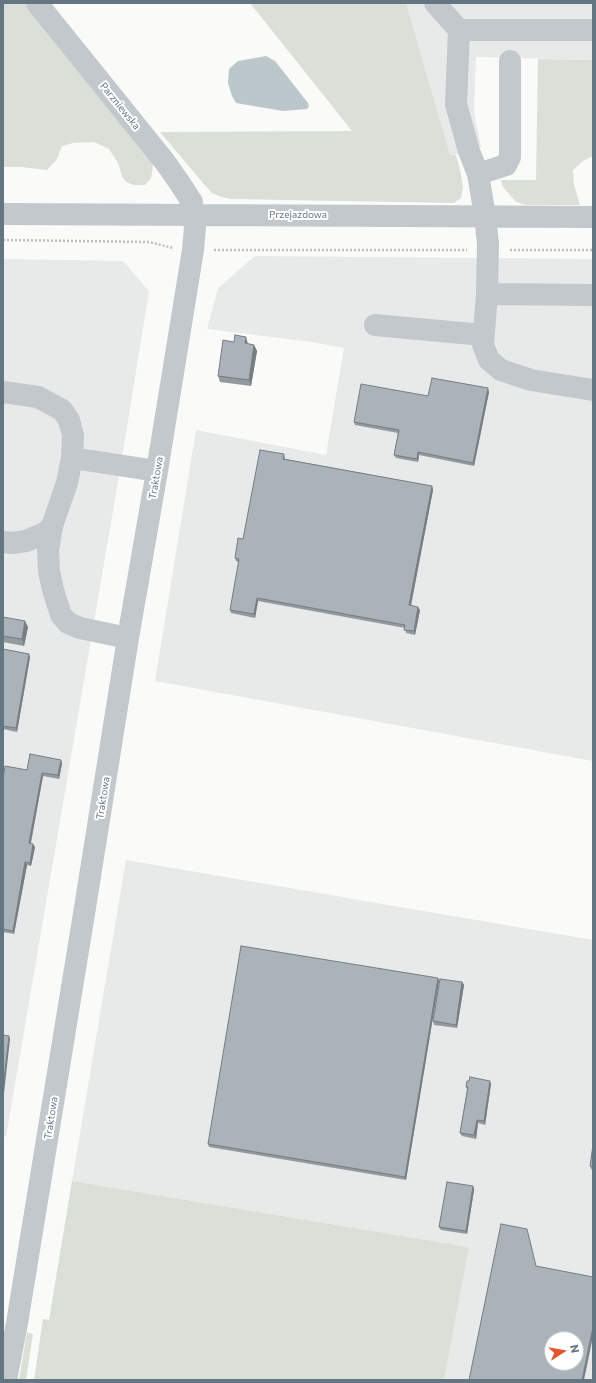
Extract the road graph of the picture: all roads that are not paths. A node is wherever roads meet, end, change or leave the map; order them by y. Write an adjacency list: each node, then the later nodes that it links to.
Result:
1 (37, 3): 8 (street, Parzniewska)
2 (435, 3): 3 (street)
3 (459, 30): 4 (street); 6 (street)
4 (593, 30)
5 (510, 61): 6 (street)
6 (478, 174): 9 (street)
7 (3, 214): 8 (street, Przejazdowa)
8 (194, 215): 9 (street, Przejazdowa); 18 (street, Traktowa)
9 (485, 216): 10 (street, Przejazdowa); 11 (street)
10 (593, 217)
11 (487, 294): 12 (street); 14 (street)
12 (593, 295)
13 (375, 325): 14 (street)
14 (483, 335): 15 (street)
15 (593, 390)
16 (3, 392): 17 (street)
17 (72, 458): 18 (street); 19 (street)
18 (157, 471): 21 (street, Traktowa)
19 (52, 526): 20 (street); 21 (street)
20 (3, 542)
21 (128, 638): 22 (street, Traktowa)
22 (6, 1380)

